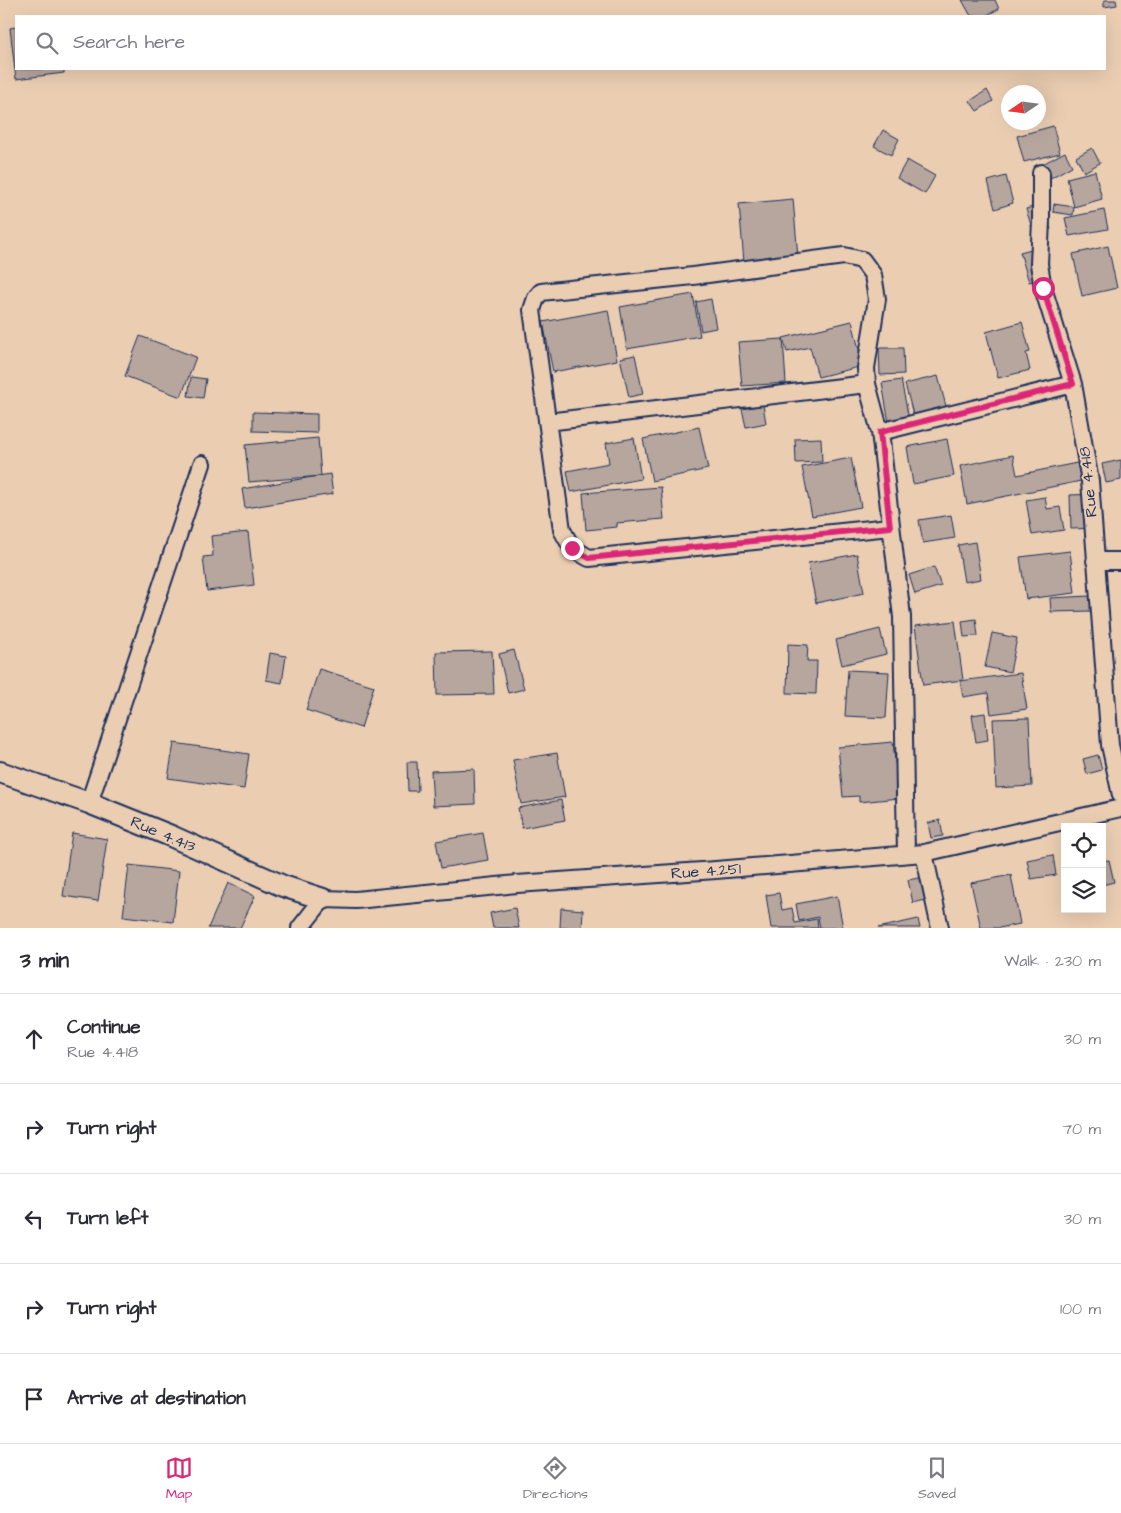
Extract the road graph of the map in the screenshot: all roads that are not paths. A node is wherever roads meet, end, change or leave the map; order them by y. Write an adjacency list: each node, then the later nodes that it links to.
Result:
1 (1041, 173): 3 (street, Rue 4.418)
2 (867, 384): 4 (street); 4 (street); 5 (street)
3 (1073, 384): 5 (street); 8 (street, Rue 4.418)
4 (547, 422): 7 (street)
5 (880, 432): 7 (street)
6 (202, 464): 12 (street)
7 (890, 527): 15 (street)
8 (1095, 561): 9 (street); 11 (street, Rue 4.418)
9 (1121, 561)
10 (0, 772): 12 (street, Rue 4.413)
11 (1121, 795)
12 (89, 803): 16 (street, Rue 4.413)
13 (1121, 808): 14 (street, Rue 4.251)
14 (924, 853): 15 (street, Rue 4.251); 18 (street)
15 (906, 854): 16 (street, Rue 4.251)
16 (323, 899): 17 (street)
17 (300, 928)
18 (940, 928)

